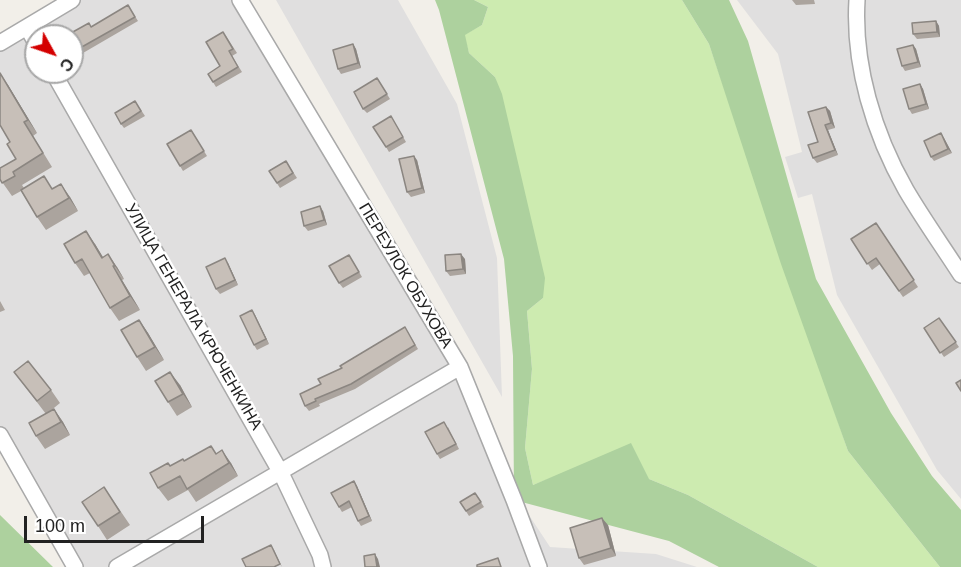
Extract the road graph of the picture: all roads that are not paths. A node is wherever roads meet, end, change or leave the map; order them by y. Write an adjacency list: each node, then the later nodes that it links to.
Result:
1 (72, 0): 4 (street)
2 (240, 0): 9 (street, ПЕРЕУЛОК ОБУХОВА)
3 (857, 0): 8 (street)
4 (32, 24)
5 (24, 29): 6 (street)
6 (0, 43)
7 (59, 84): 11 (street, УЛИЦА ГЕНЕРАЛА КРЮЧЕНКИНА)
8 (961, 275)
9 (460, 367): 11 (street); 15 (street, ПЕРЕУЛОК ОБУХОВА)
10 (0, 435): 12 (street)
11 (281, 472): 13 (street); 14 (street, УЛИЦА ГЕНЕРАЛА КРЮЧЕНКИНА)
12 (75, 567)
13 (117, 567)
14 (323, 567)
15 (538, 567)

